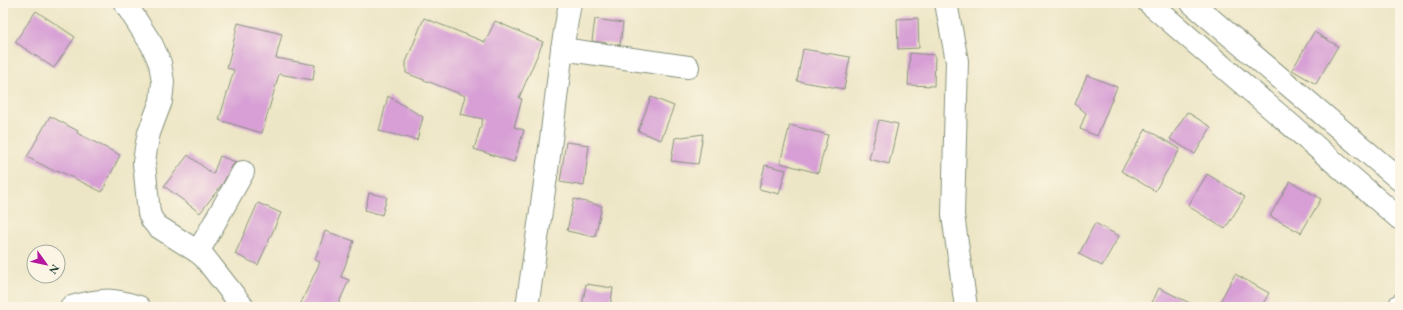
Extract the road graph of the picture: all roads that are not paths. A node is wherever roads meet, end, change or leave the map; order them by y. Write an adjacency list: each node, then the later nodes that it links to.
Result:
1 (125, 3): 11 (street)
2 (946, 3): 16 (street)
3 (1149, 3): 10 (street)
4 (1192, 3): 9 (street)
5 (566, 4): 6 (street)
6 (562, 49): 7 (street); 15 (street)
7 (688, 67)
8 (243, 172): 11 (street)
9 (1400, 180)
10 (1400, 218)
11 (198, 252): 14 (street)
12 (72, 307): 13 (street)
13 (139, 307)
14 (243, 307)
15 (527, 307)
16 (966, 307)

